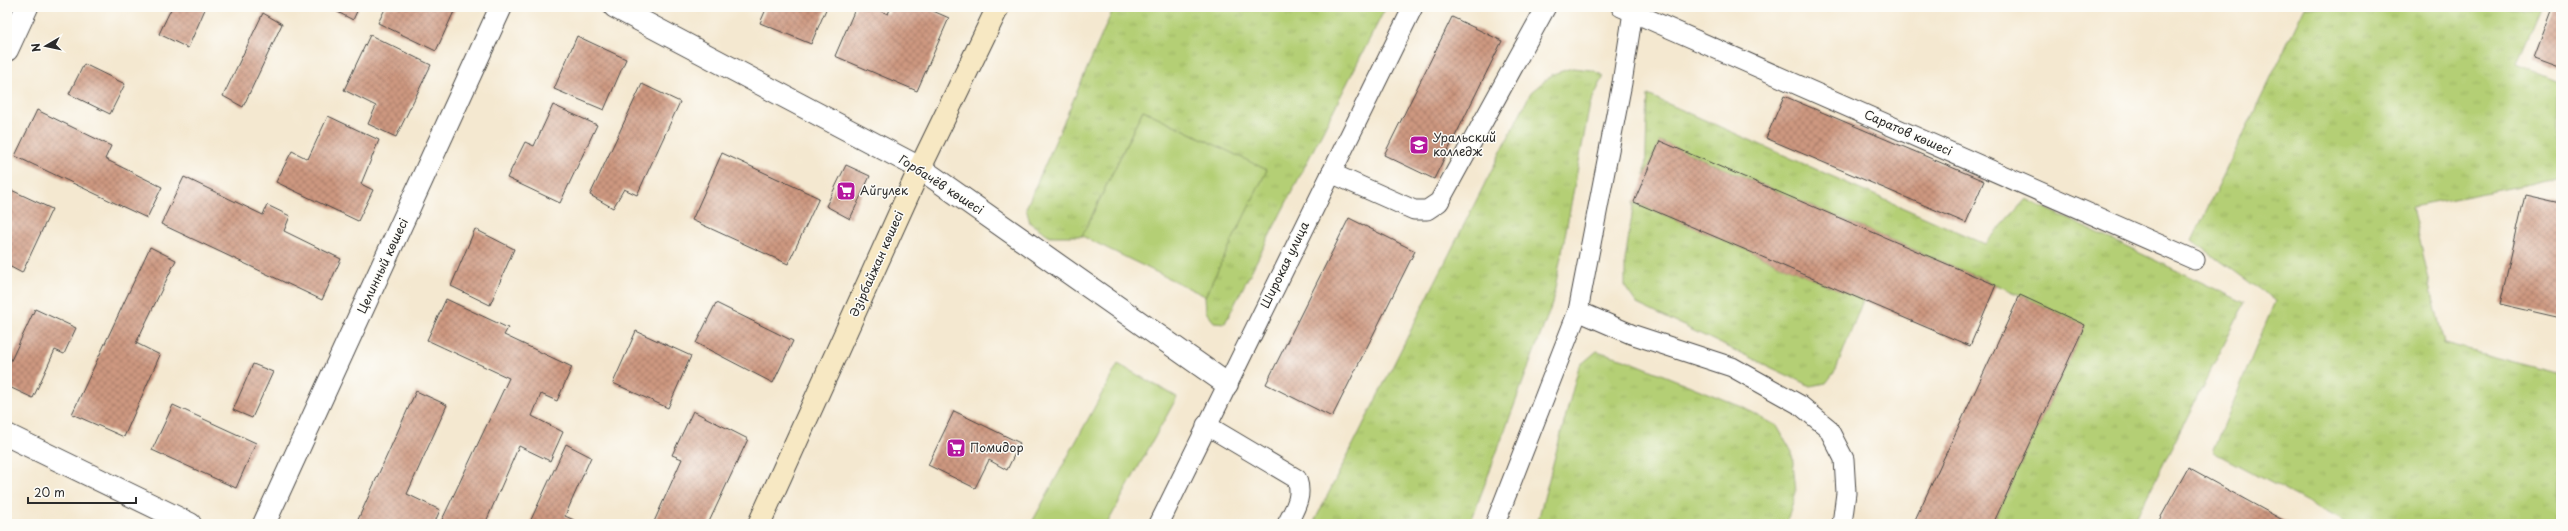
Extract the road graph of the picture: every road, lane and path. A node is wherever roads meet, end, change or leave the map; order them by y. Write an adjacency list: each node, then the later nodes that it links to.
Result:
1 (27, 7): 8 (street)
2 (501, 7): 17 (street, Целинный көшесі)
3 (615, 7): 9 (street, Горбачёв көшесі)
4 (998, 7): 9 (main road, Әзірбайжан көшесі)
5 (1413, 7): 10 (lane, Широкая улица)
6 (1546, 7): 10 (lane)
7 (1627, 10): 11 (lane, Саратов көшесі); 12 (lane)
8 (7, 50)
9 (920, 168): 13 (street, Горбачёв көшесі); 18 (main road, Әзірбайжан көшесі)
10 (1331, 173): 13 (lane, Широкая улица)
11 (2196, 260)
12 (1578, 311): 21 (lane); 22 (lane)
13 (1226, 384): 14 (lane, Широкая улица)
14 (1206, 425): 19 (lane, Широкая улица); 20 (lane)
15 (7, 435): 16 (street)
16 (190, 524)
17 (264, 524)
18 (759, 524)
19 (1158, 524)
20 (1287, 524)
21 (1495, 524)
22 (1842, 524)

